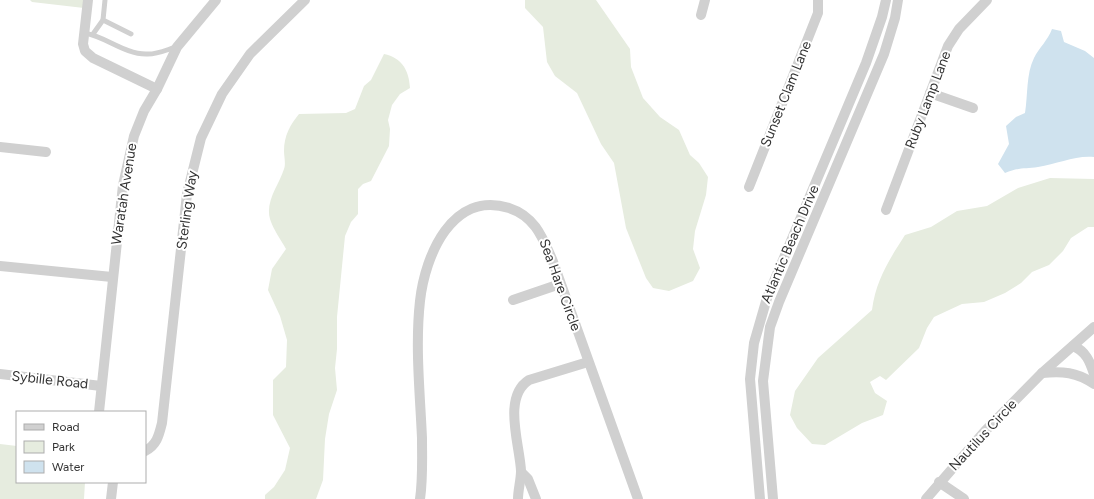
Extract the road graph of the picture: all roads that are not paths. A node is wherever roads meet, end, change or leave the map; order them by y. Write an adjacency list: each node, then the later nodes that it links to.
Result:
1 (88, 0): 12 (street)
2 (106, 0): 11 (lane)
3 (216, 0): 14 (street, Waratah Avenue)
4 (305, 0): 43 (street, Sterling Way)
5 (705, 0): 10 (street)
6 (818, 0): 24 (street, Sunset Clam Lane)
7 (886, 0): 15 (street, Atlantic Beach Drive)
8 (898, 0): 16 (street, Atlantic Beach Drive)
9 (987, 0): 18 (street, Ruby Lamp Lane)
10 (701, 15)
11 (103, 20): 12 (lane); 13 (lane)
12 (88, 34): 14 (lane); 17 (street)
13 (131, 34)
14 (177, 46): 17 (street, Waratah Avenue)
15 (866, 63): 16 (street); 22 (street, Atlantic Beach Drive)
16 (878, 67): 23 (street, Atlantic Beach Drive)
17 (157, 88): 27 (street, Waratah Avenue)
18 (930, 93): 19 (street); 25 (street, Ruby Lamp Lane)
19 (973, 108)
20 (0, 147): 21 (street)
21 (46, 152)
22 (817, 180): 23 (street); 29 (street, Atlantic Beach Drive)
23 (828, 185): 31 (street, Atlantic Beach Drive)
24 (749, 187)
25 (886, 210)
26 (0, 266): 27 (street)
27 (112, 277): 39 (street, Waratah Avenue)
28 (560, 284): 30 (street); 34 (street, Sea Hare Circle); 48 (street, Sea Hare Circle)
29 (767, 298): 31 (street); 42 (street, Atlantic Beach Drive)
30 (514, 300)
31 (779, 302): 41 (street, Atlantic Beach Drive)
32 (1094, 327): 33 (street, Nautilus Circle)
33 (1072, 346): 35 (street, Nautilus Circle); 37 (street)
34 (588, 362): 44 (street); 51 (street, Sea Hare Circle)
35 (1042, 373): 38 (street); 45 (street, Nautilus Circle)
36 (0, 374): 39 (street, Sybille Road)
37 (1094, 374)
38 (1094, 384)
39 (101, 386): 40 (street, Waratah Avenue)
40 (99, 411)
41 (765, 415): 42 (street); 53 (street, Atlantic Beach Drive)
42 (753, 416): 52 (street, Atlantic Beach Drive)
43 (146, 450)
44 (521, 472): 49 (street); 50 (street)
45 (939, 482): 54 (street, Nautilus Circle); 55 (street)
46 (113, 483): 47 (street)
47 (111, 499)
48 (420, 499)
49 (518, 499)
50 (536, 499)
51 (638, 499)
52 (760, 499)
53 (773, 499)
54 (926, 499)
55 (964, 499)

